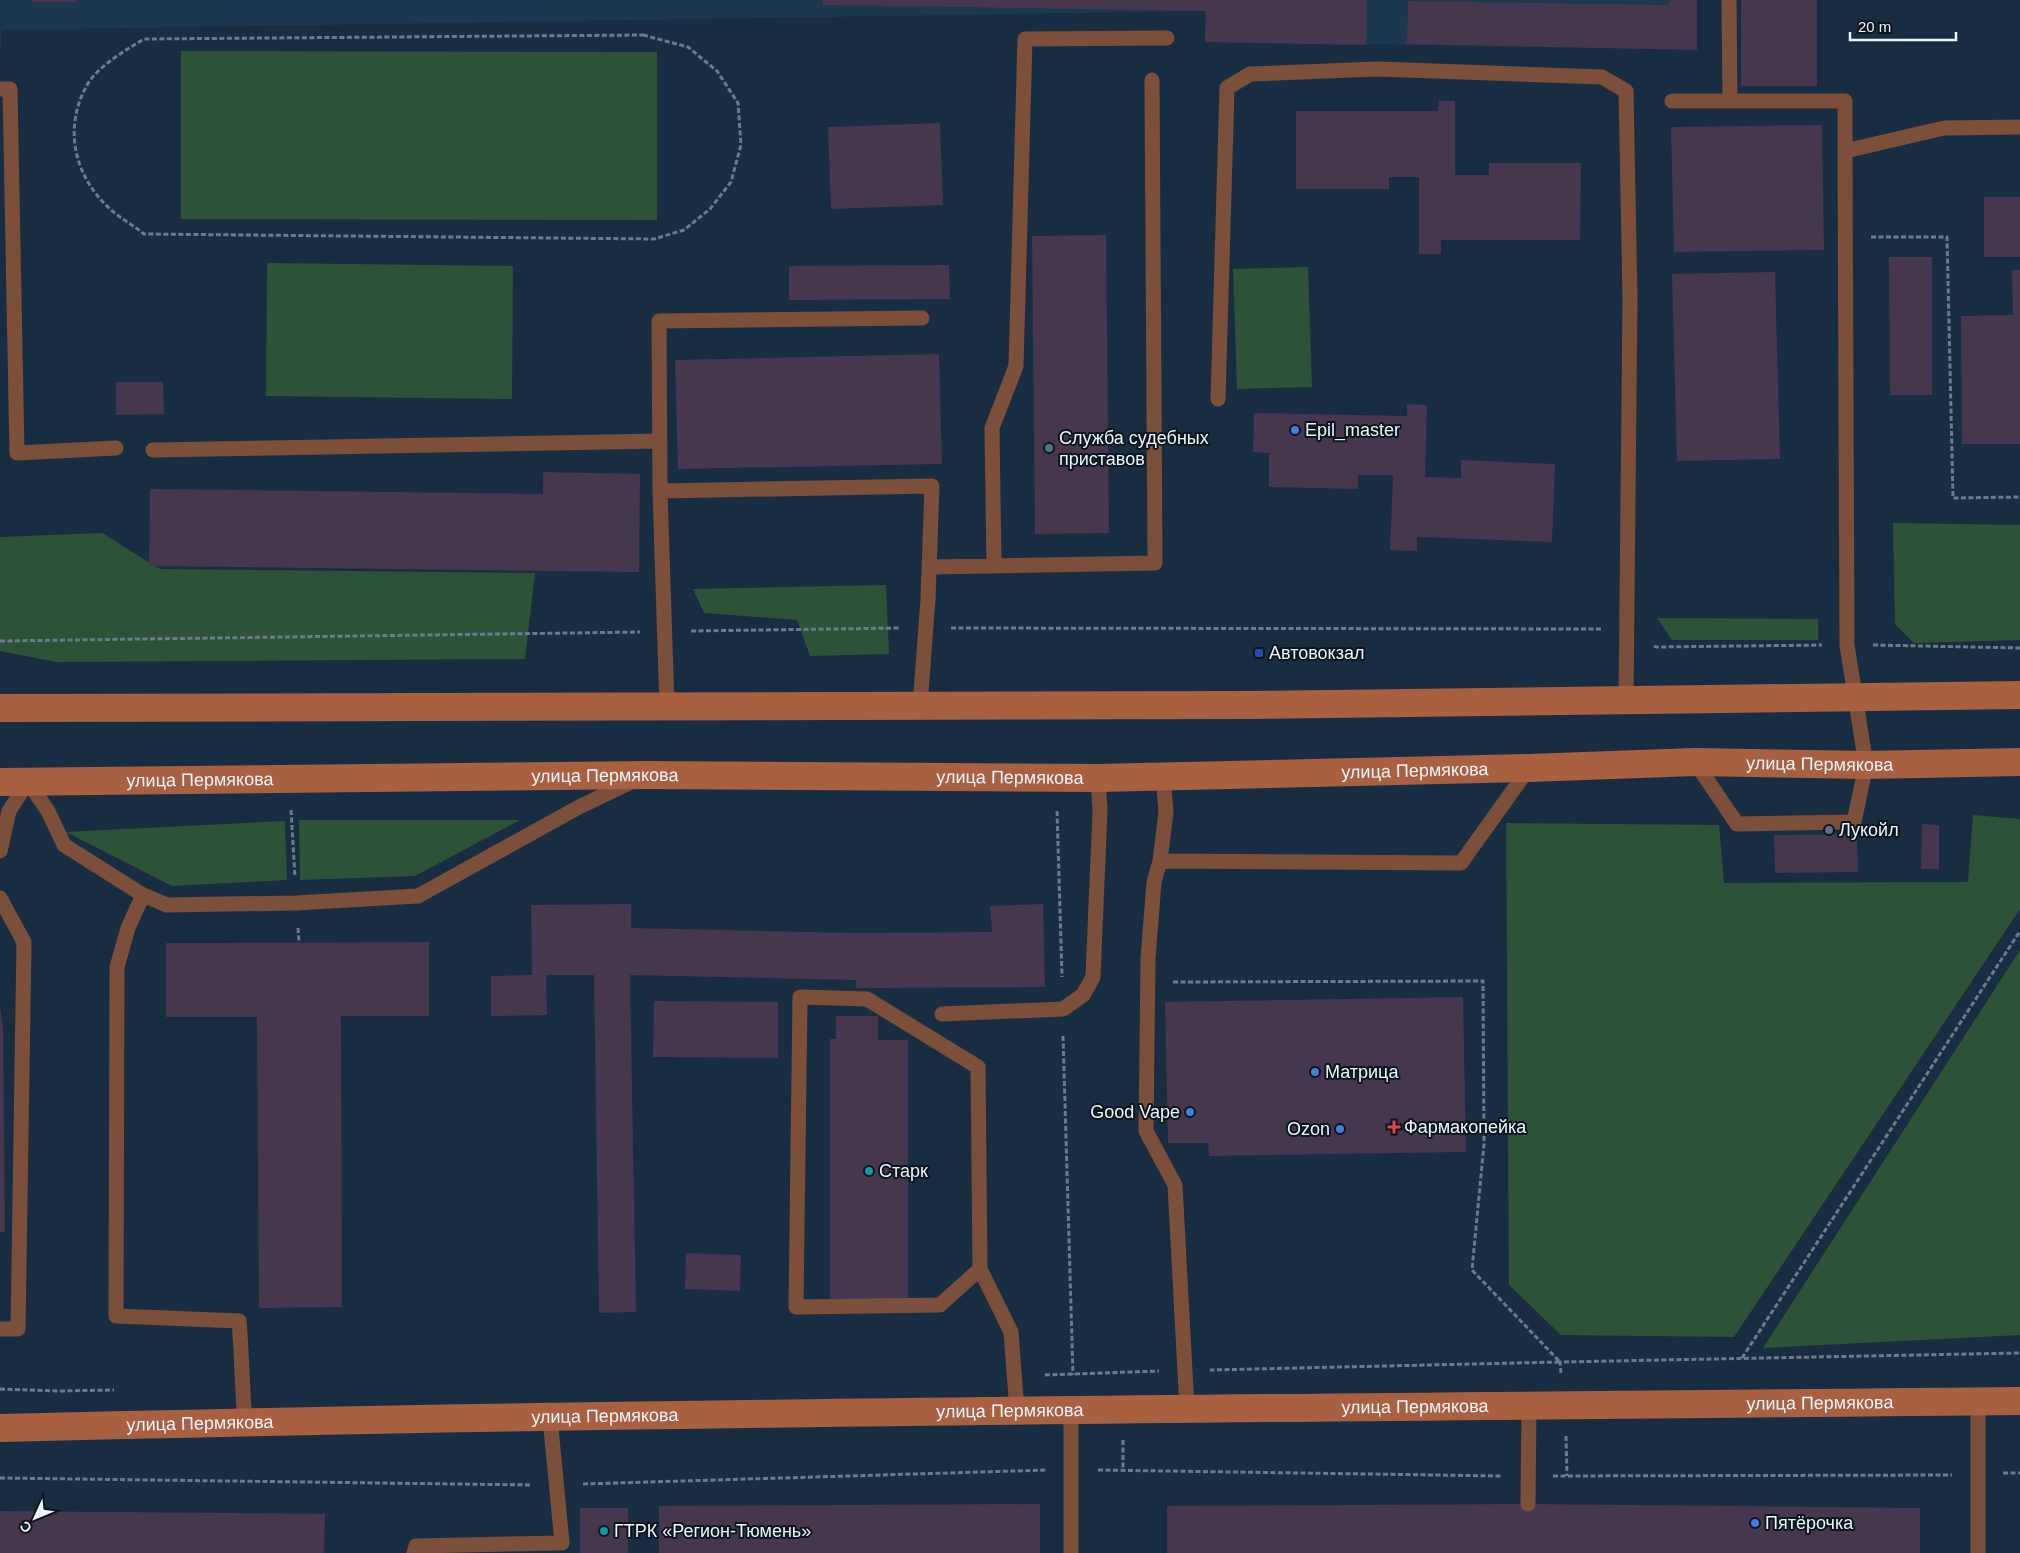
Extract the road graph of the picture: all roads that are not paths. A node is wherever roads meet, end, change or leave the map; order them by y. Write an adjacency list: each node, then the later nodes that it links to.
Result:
1 (1729, 0): 6 (lane)
2 (1167, 38): 15 (lane)
3 (1152, 80): 15 (lane)
4 (0, 89): 12 (lane)
5 (1672, 100): 6 (lane)
6 (1730, 100): 8 (lane)
7 (2020, 127): 8 (lane)
8 (1845, 151): 18 (lane)
9 (922, 318): 11 (lane)
10 (1218, 399): 19 (lane)
11 (660, 441): 13 (lane); 14 (lane)
12 (116, 448)
13 (153, 450)
14 (660, 491): 16 (lane); 21 (lane)
15 (994, 566): 16 (lane)
16 (929, 567): 20 (lane)
17 (2020, 695): 18 (main road)
18 (1854, 698): 19 (main road); 25 (lane)
19 (1626, 701): 20 (main road)
20 (920, 706): 21 (main road)
21 (667, 707): 22 (main road)
22 (0, 708)
23 (1695, 762): 25 (main road, улица Пермякова); 25 (lane); 26 (main road, улица Пермякова)
24 (2020, 762): 25 (main road, улица Пермякова)
25 (1866, 765)
26 (1529, 768): 28 (main road, улица Пермякова); 33 (lane)
27 (645, 775): 29 (main road, улица Пермякова); 31 (main road, улица Пермякова); 34 (lane)
28 (1163, 777): 29 (main road, улица Пермякова); 33 (lane)
29 (1098, 778): 36 (lane)
30 (0, 782): 31 (main road, улица Пермякова)
31 (28, 782): 32 (lane); 34 (lane)
32 (0, 851)
33 (1160, 861): 42 (lane)
34 (143, 895): 46 (lane)
35 (0, 898): 38 (lane)
36 (942, 1014)
37 (980, 1270): 37 (lane); 44 (lane)
38 (0, 1329)
39 (1978, 1401): 40 (main road, улица Пермякова); 41 (main road, улица Пермякова); 52 (lane)
40 (2020, 1401)
41 (1529, 1406): 42 (main road, улица Пермякова); 48 (lane)
42 (1187, 1409): 43 (main road, улица Пермякова)
43 (1071, 1410): 44 (main road, улица Пермякова); 51 (lane)
44 (1017, 1411): 45 (main road, улица Пермякова)
45 (550, 1418): 46 (main road, улица Пермякова); 49 (lane)
46 (245, 1422): 47 (main road, улица Пермякова)
47 (0, 1428)
48 (1528, 1504)
49 (563, 1548): 50 (lane)
50 (414, 1553)
51 (1071, 1553)
52 (1978, 1553)

